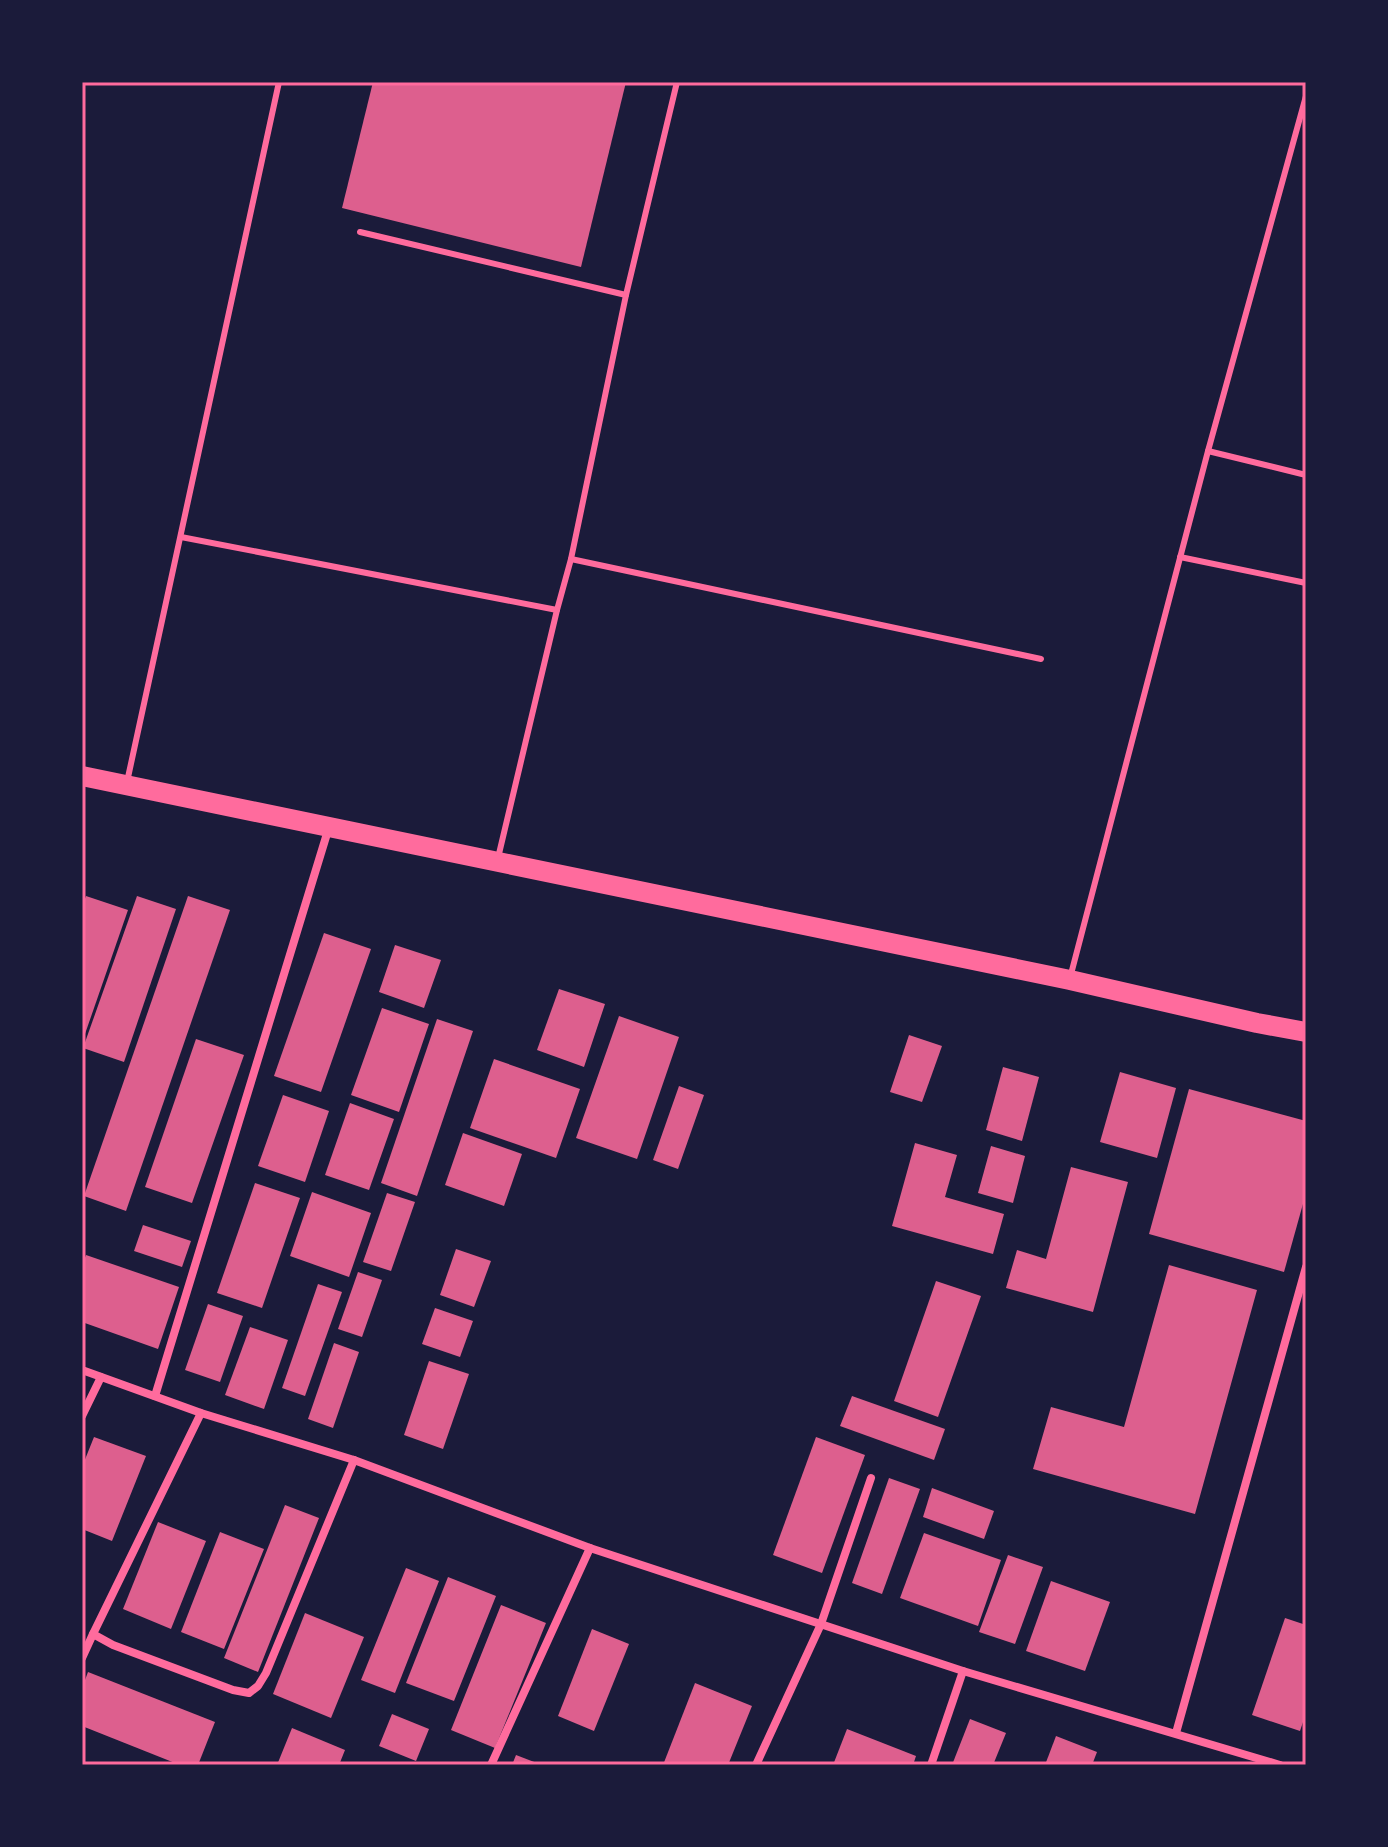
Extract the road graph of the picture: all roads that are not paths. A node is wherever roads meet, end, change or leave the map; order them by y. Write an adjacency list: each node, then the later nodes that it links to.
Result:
1 (279, 82): 8 (lane)
2 (677, 82): 5 (lane)
3 (1306, 96): 6 (lane)
4 (360, 232): 5 (lane)
5 (626, 295): 10 (lane)
6 (1208, 451): 7 (lane); 9 (lane)
7 (1306, 475)
8 (181, 537): 12 (lane); 15 (lane)
9 (1180, 557): 11 (lane); 18 (lane)
10 (571, 559): 12 (lane); 13 (lane)
11 (1306, 583)
12 (557, 610): 17 (lane)
13 (1041, 659)
14 (82, 776): 15 (main road)
15 (127, 785): 16 (main road)
16 (329, 827): 17 (main road); 23 (street)
17 (497, 861): 18 (main road)
18 (1070, 980): 19 (main road)
19 (1306, 1032)
20 (1306, 1267): 33 (street)
21 (82, 1370): 22 (street)
22 (101, 1377): 23 (street); 25 (street)
23 (155, 1396): 24 (street)
24 (201, 1413): 26 (street); 30 (street)
25 (82, 1416)
26 (354, 1460): 28 (street); 30 (street)
27 (871, 1478): 29 (street)
28 (590, 1548): 29 (street); 34 (street)
29 (821, 1624): 32 (street); 35 (street)
30 (93, 1634): 31 (street)
31 (82, 1658)
32 (963, 1671): 33 (street); 36 (street)
33 (1176, 1733): 37 (street)
34 (491, 1765)
35 (756, 1765)
36 (931, 1765)
37 (1280, 1765)

